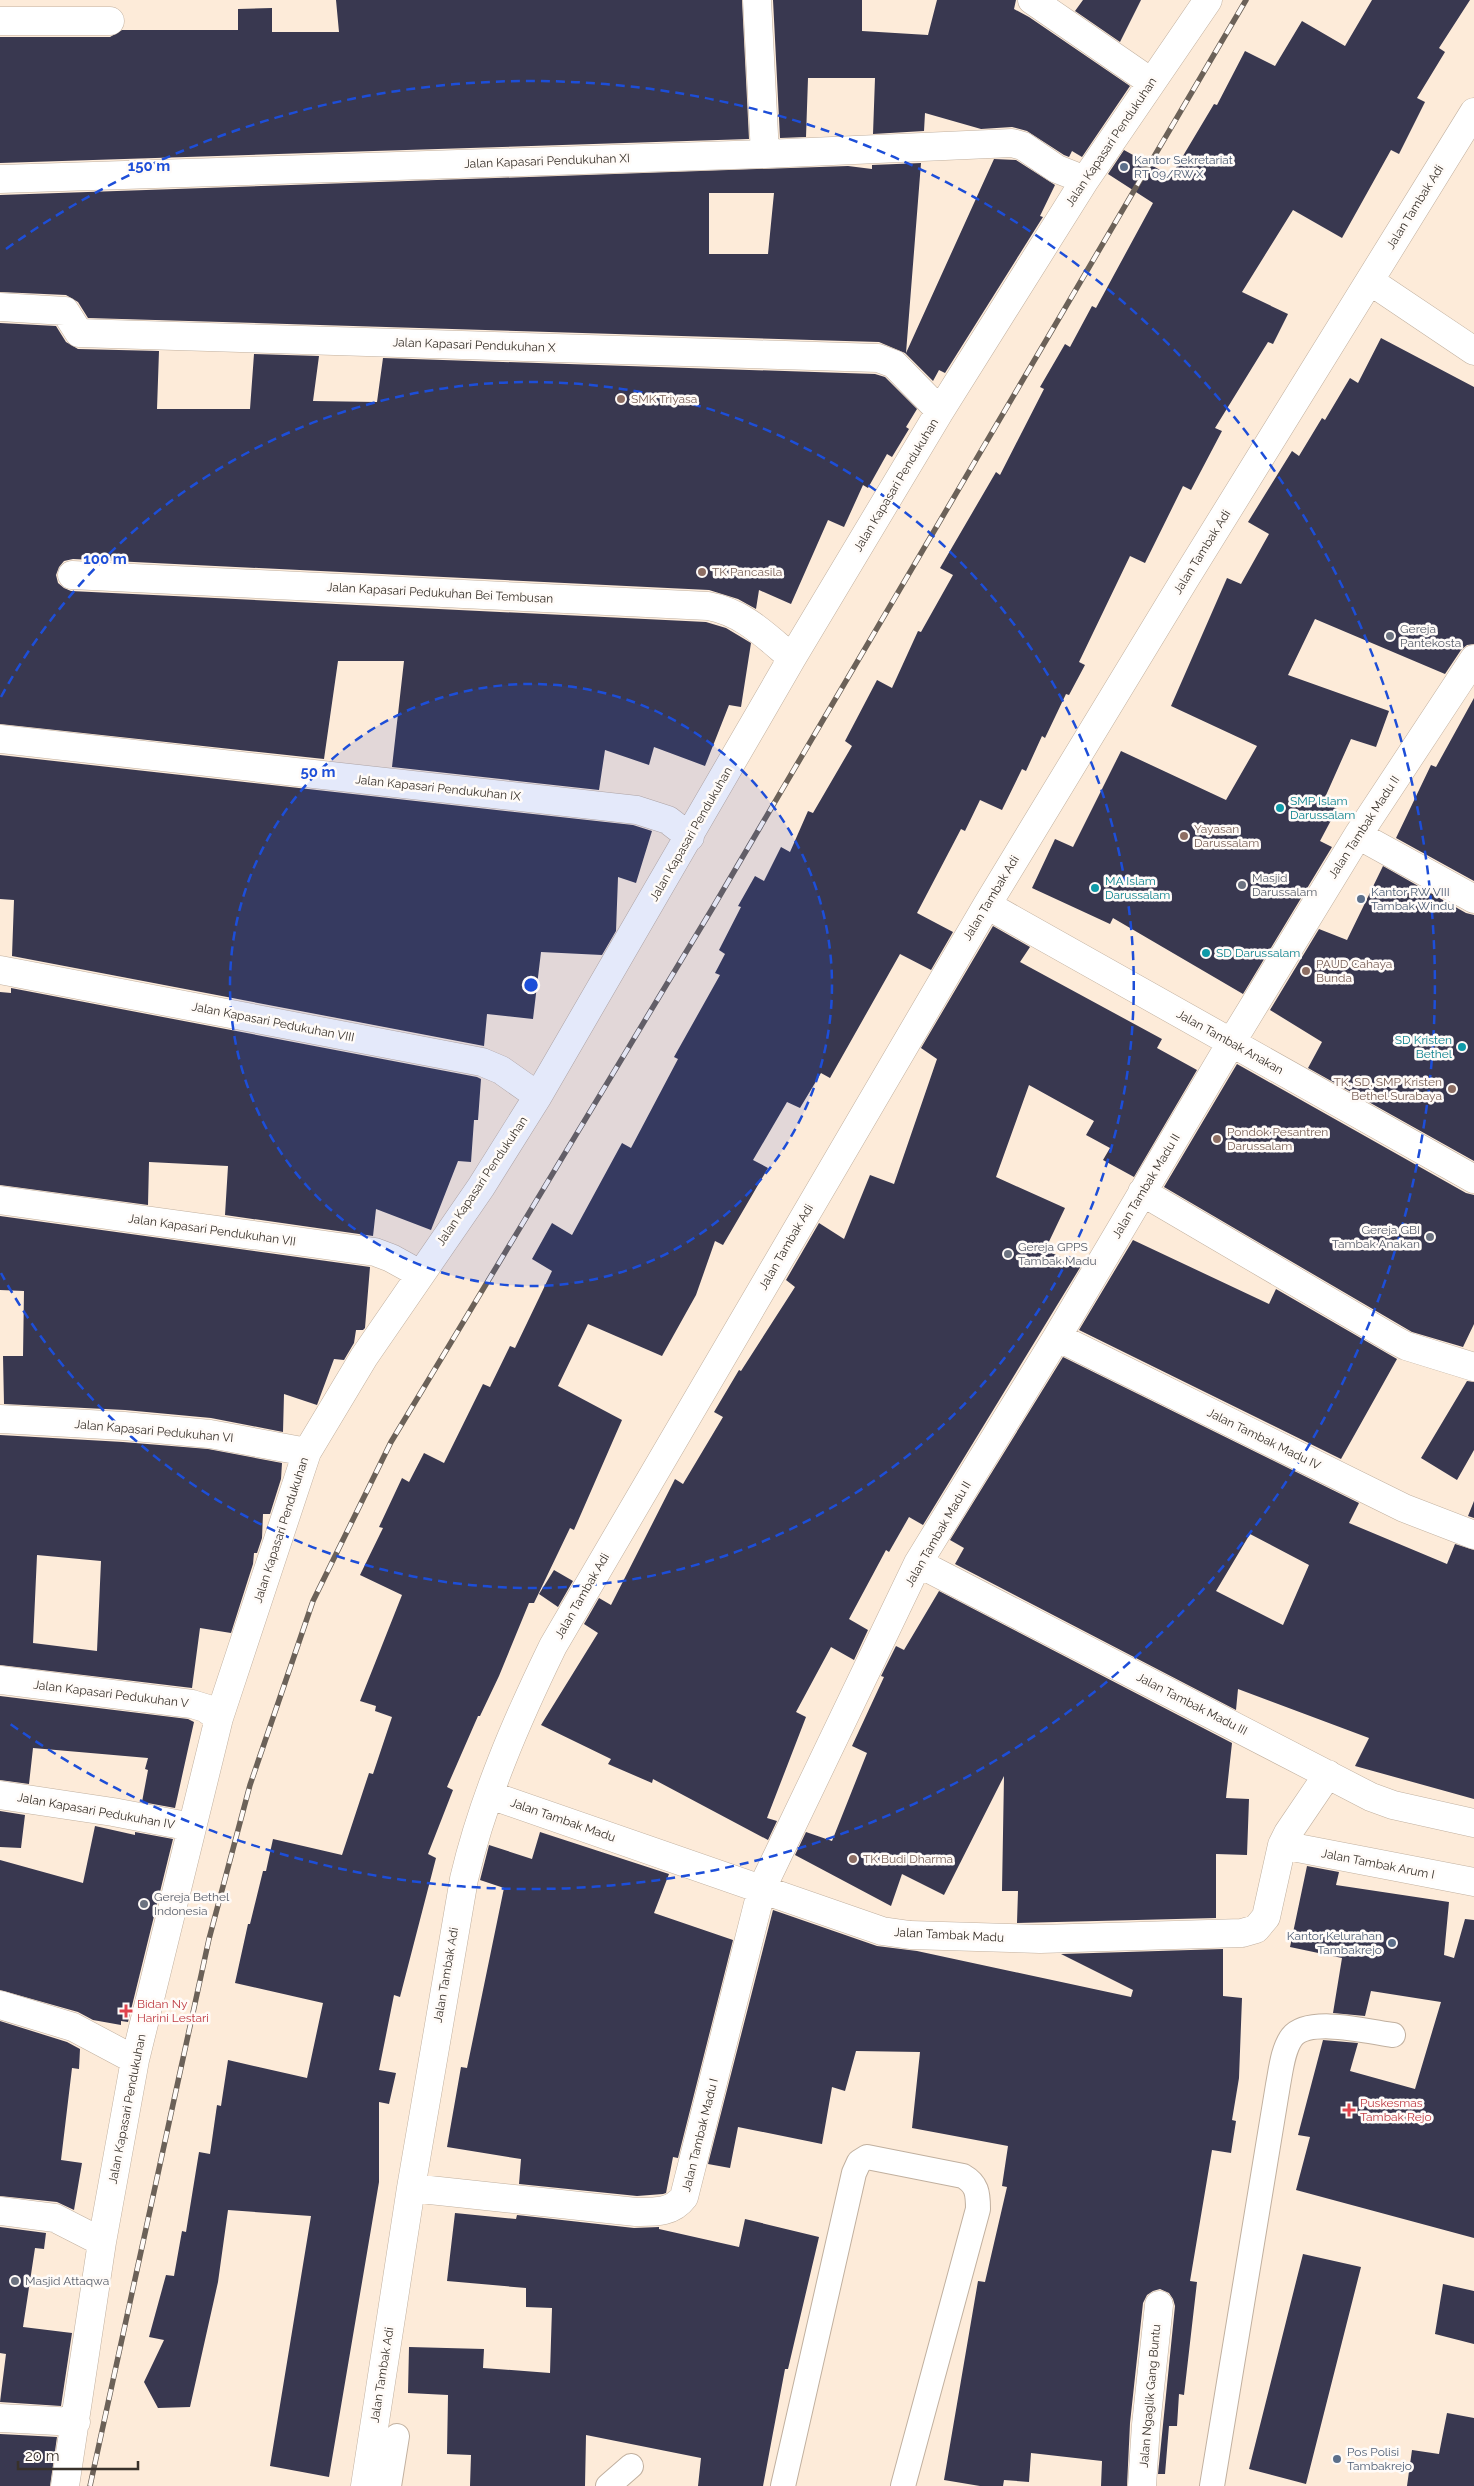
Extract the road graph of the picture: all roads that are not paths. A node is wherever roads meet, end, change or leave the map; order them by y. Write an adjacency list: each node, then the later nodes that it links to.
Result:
1 (757, 0): 8 (street)
2 (1032, 0): 6 (street)
3 (1208, 0): 6 (street, Jalan Kapasari Pendukuhan)
4 (0, 21): 5 (street)
5 (110, 21)
6 (1151, 82): 10 (street, Jalan Kapasari Pendukuhan)
7 (1474, 112): 11 (street, Jalan Tambak Adi)
8 (765, 154): 9 (street, Jalan Kapasari Pendukuhan XI); 10 (street, Jalan Kapasari Pendukuhan XI)
9 (0, 179)
10 (1085, 180): 14 (street, Jalan Kapasari Pendukuhan)
11 (1370, 281): 13 (street); 22 (street, Jalan Tambak Adi)
12 (0, 307): 14 (street, Jalan Kapasari Pendukuhan X)
13 (1474, 352)
14 (940, 412): 16 (street, Jalan Kapasari Pendukuhan)
15 (72, 575): 16 (street, Jalan Kapasari Pedukuhan Bei Tembusan)
16 (792, 658): 20 (street, Jalan Kapasari Pendukuhan)
17 (1474, 659): 19 (street, Jalan Tambak Madu II)
18 (0, 739): 20 (street, Jalan Kapasari Pendukuhan IX)
19 (1358, 835): 21 (street); 24 (street, Jalan Tambak Madu II)
20 (690, 837): 25 (street, Jalan Kapasari Pendukuhan)
21 (1474, 899)
22 (987, 905): 24 (street, Jalan Tambak Anakan); 40 (street, Jalan Tambak Adi)
23 (0, 970): 25 (street, Jalan Kapasari Pedukuhan VIII)
24 (1231, 1042): 26 (street, Jalan Tambak Anakan); 27 (street, Jalan Tambak Madu II)
25 (538, 1096): 29 (street, Jalan Kapasari Pendukuhan)
26 (1474, 1179)
27 (1142, 1192): 30 (street, Jalan Tambak Madu II); 31 (street)
28 (0, 1200): 29 (street, Jalan Kapasari Pendukuhan VII)
29 (420, 1274): 33 (street, Jalan Kapasari Pendukuhan)
30 (1057, 1337): 34 (street, Jalan Tambak Madu IV); 35 (street, Jalan Tambak Madu II)
31 (1474, 1367)
32 (0, 1418): 33 (street, Jalan Kapasari Pedukuhan VI)
33 (307, 1452): 37 (street, Jalan Kapasari Pendukuhan)
34 (1474, 1535)
35 (918, 1563): 38 (street, Jalan Tambak Madu III); 45 (street, Jalan Tambak Madu II)
36 (0, 1680): 37 (street, Jalan Kapasari Pedukuhan V)
37 (219, 1718): 42 (street, Jalan Kapasari Pendukuhan)
38 (1328, 1774): 41 (street, Jalan Tambak Madu III); 43 (street, Jalan Tambak Madu)
39 (0, 1795): 42 (street, Jalan Kapasari Pedukuhan IV)
40 (490, 1796): 45 (street, Jalan Tambak Madu); 49 (street, Jalan Tambak Adi)
41 (1474, 1823)
42 (192, 1828): 48 (street, Jalan Kapasari Pendukuhan)
43 (1282, 1846): 44 (street, Jalan Tambak Arum I); 45 (street, Jalan Tambak Madu)
44 (1474, 1882)
45 (762, 1888): 49 (street, Jalan Tambak Madu I)
46 (0, 2005): 48 (street)
47 (1394, 2035): 64 (lane)
48 (135, 2060): 51 (street, Jalan Kapasari Pendukuhan)
49 (411, 2188): 58 (street, Jalan Tambak Adi)
50 (0, 2210): 51 (street)
51 (102, 2242): 54 (street, Jalan Kapasari Pendukuhan)
52 (1159, 2305): 63 (street, Jalan Ngaglik Gang Buntu)
53 (0, 2418): 54 (street)
54 (76, 2422): 57 (street, Jalan Kapasari Pendukuhan)
55 (397, 2436): 59 (lane)
56 (631, 2466): 60 (lane)
57 (65, 2486)
58 (365, 2486)
59 (389, 2486)
60 (608, 2486)
61 (783, 2486): 62 (lane)
62 (903, 2486)
63 (1142, 2486)
64 (1212, 2486)

